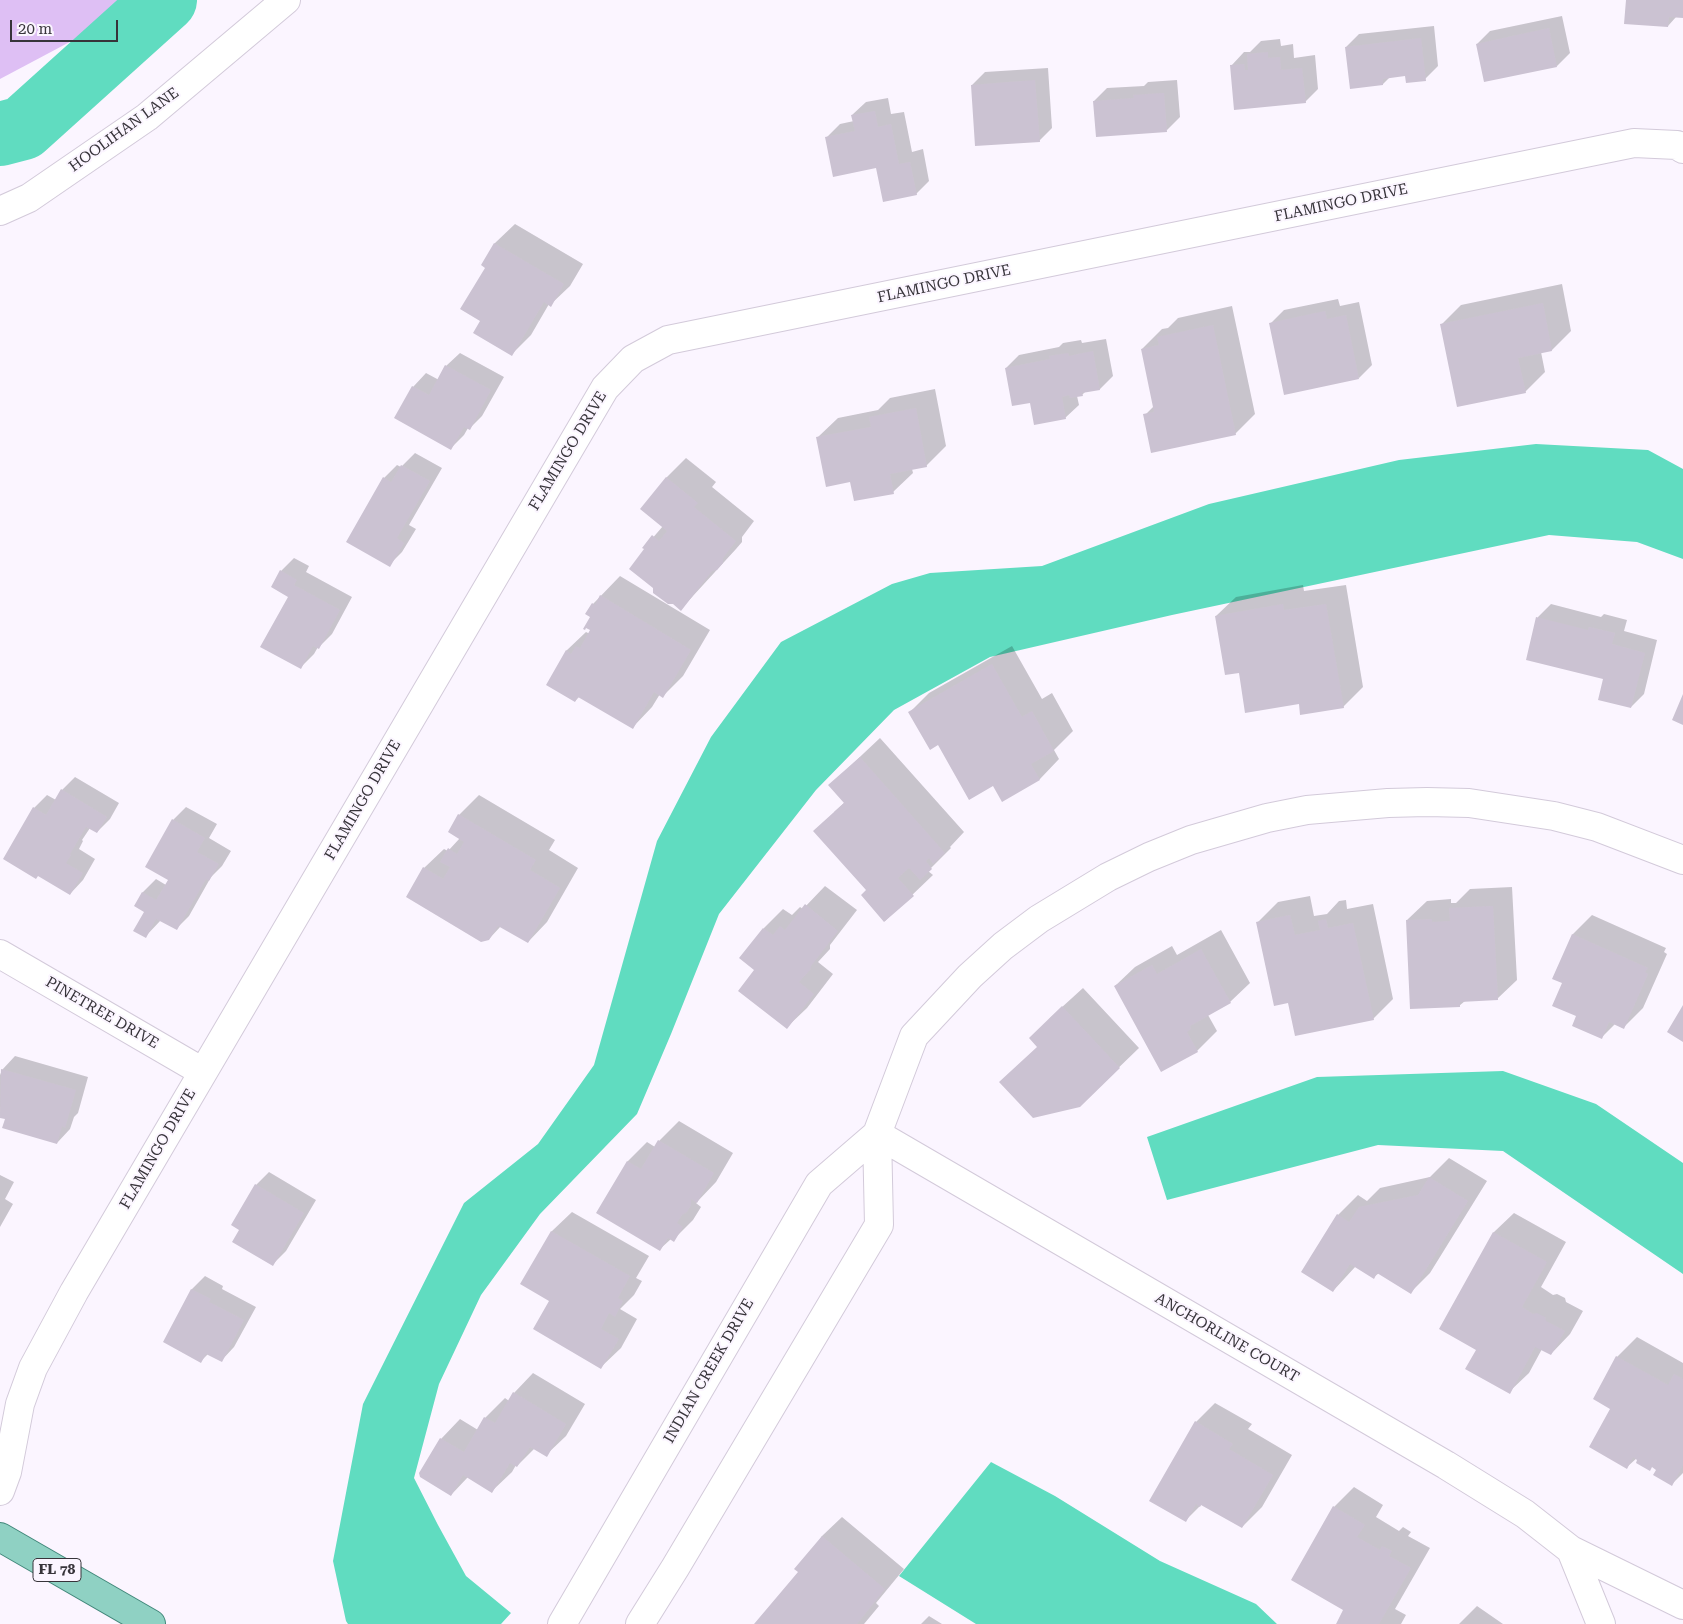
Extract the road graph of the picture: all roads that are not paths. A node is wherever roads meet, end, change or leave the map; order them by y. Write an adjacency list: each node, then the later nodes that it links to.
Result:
1 (286, 0): 3 (street, HOOLIHAN LANE)
2 (1683, 149): 6 (street, FLAMINGO DRIVE)
3 (0, 211)
4 (1683, 860): 7 (street, INDIAN CREEK DRIVE)
5 (0, 954): 6 (street, PINETREE DRIVE)
6 (203, 1072): 8 (street, FLAMINGO DRIVE)
7 (878, 1134): 10 (street, ANCHORLINE COURT); 13 (street, INDIAN CREEK DRIVE); 14 (street, INDIAN CREEK DRIVE)
8 (0, 1491)
9 (0, 1537): 12 (main road, FL 78)
10 (1571, 1550): 11 (street, ANCHORLINE COURT); 15 (street, ANCHORLINE COURT)
11 (1683, 1605)
12 (151, 1624)
13 (562, 1624)
14 (640, 1624)
15 (1601, 1624)

